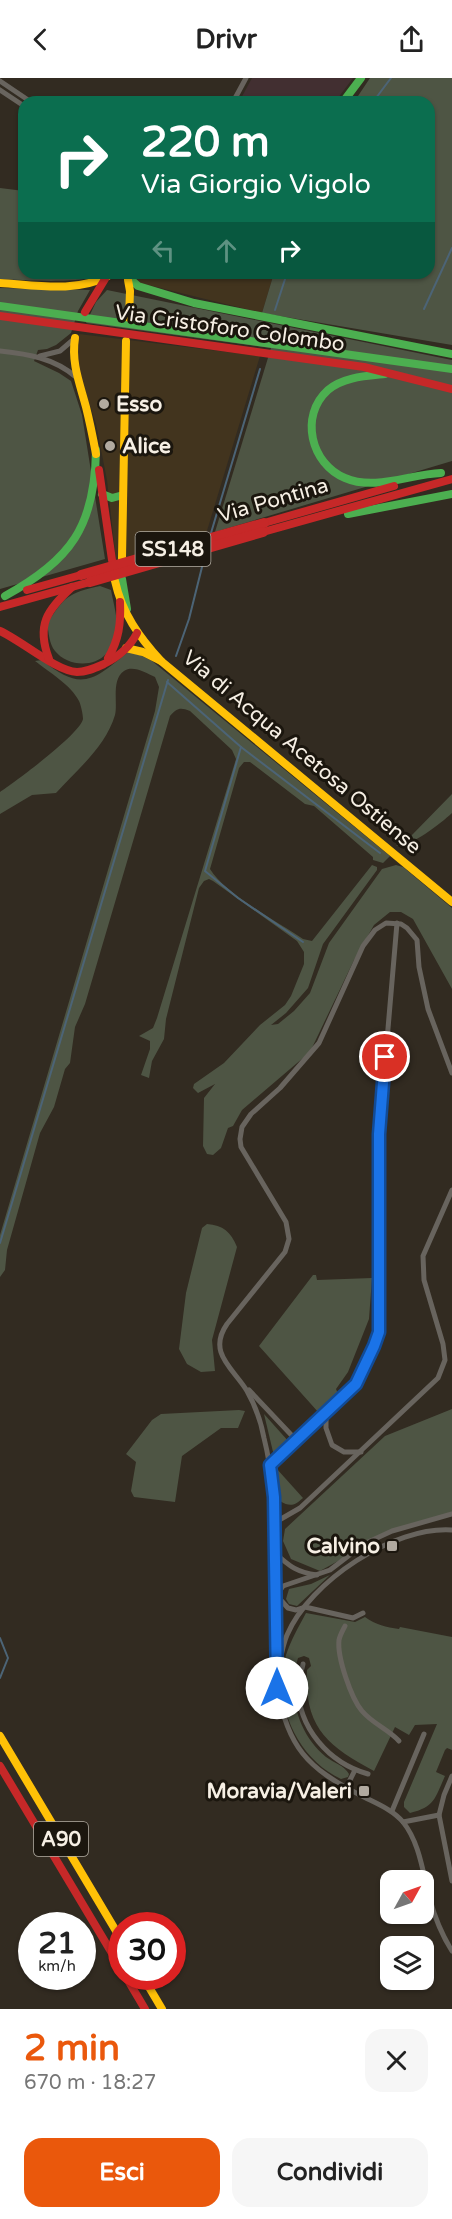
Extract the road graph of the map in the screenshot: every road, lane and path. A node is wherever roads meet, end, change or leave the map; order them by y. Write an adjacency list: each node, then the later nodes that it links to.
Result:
1 (246, 78): 6 (street)
2 (361, 78): 7 (main road)
3 (0, 81): 5 (street)
4 (0, 90): 8 (street)
5 (22, 96)
6 (236, 96)
7 (348, 96)
8 (18, 102)
9 (102, 279): 13 (main road, Via Cristoforo Colombo)
10 (106, 279): 15 (main road)
11 (128, 279): 17 (main road)
12 (131, 279): 21 (main road, Via Cristoforo Colombo)
13 (0, 283)
14 (0, 306): 24 (main road, Via Cristoforo Colombo)
15 (85, 312)
16 (0, 316): 26 (main road, Via Cristoforo Colombo)
17 (129, 318)
18 (75, 338): 22 (street); 27 (main road)
19 (126, 341): 34 (main road)
20 (0, 351): 22 (street)
21 (452, 354)
22 (38, 356): 27 (street)
23 (452, 360): 24 (main road)
24 (437, 366): 25 (main road, Via Cristoforo Colombo)
25 (452, 369)
26 (395, 373): 28 (main road, Via Cristoforo Colombo); 30 (main road)
27 (76, 377): 29 (main road)
28 (452, 389)
29 (96, 450): 32 (main road); 40 (main road)
30 (446, 471): 37 (main road, Via Pontina / SS148)
31 (452, 479): 36 (main road, Via Pontina / SS148)
32 (102, 494): 34 (main road); 35 (main road)
33 (452, 494): 36 (main road)
34 (123, 500): 35 (main road); 35 (main road)
35 (104, 507)
36 (315, 518): 37 (main road, Via Pontina / SS148)
37 (264, 528): 38 (main road, Via Pontina / SS148, bridge)
38 (85, 578): 39 (main road, Via Pontina / SS148); 40 (main road, Via Pontina / SS148)
39 (74, 586): 42 (main road, Via Pontina / SS148); 47 (main road)
40 (3, 597)
41 (120, 602): 43 (main road, Via di Acqua Acetosa Ostiense); 43 (main road, Via di Acqua Acetosa Ostiense); 48 (main road)
42 (0, 607)
43 (135, 629): 45 (main road); 46 (main road, Via di Acqua Acetosa Ostiense)
44 (0, 631): 47 (main road)
45 (126, 648): 46 (main road); 48 (main road)
46 (161, 661): 49 (main road, Via di Acqua Acetosa Ostiense)
47 (51, 662): 48 (main road)
48 (103, 665)
49 (452, 903)
50 (397, 923): 51 (street); 53 (street); 54 (street)
51 (452, 1073)
52 (452, 1190): 56 (street)
53 (240, 1381): 55 (street); 57 (street)
54 (326, 1414): 55 (street); 56 (street)
55 (297, 1441): 57 (street)
56 (361, 1452): 59 (street)
57 (270, 1465): 59 (street)
58 (452, 1514): 62 (street)
59 (274, 1523): 61 (street)
60 (452, 1530): 64 (street)
61 (275, 1553): 62 (street); 63 (street)
62 (319, 1575): 63 (street)
63 (277, 1595): 64 (street); 68 (street)
64 (305, 1607): 65 (street); 68 (street)
65 (363, 1613)
66 (345, 1626): 71 (street)
67 (303, 1664): 73 (street)
68 (277, 1674): 76 (street)
69 (424, 1734): 77 (street)
70 (0, 1736): 81 (main road, A90)
71 (399, 1741)
72 (0, 1766): 82 (main road, A90)
73 (355, 1770): 74 (street); 76 (street)
74 (369, 1774)
75 (452, 1776): 78 (street)
76 (346, 1788): 77 (street)
77 (392, 1811): 79 (street)
78 (440, 1815): 79 (street); 80 (street)
79 (403, 1822): 83 (street)
80 (452, 1881)
81 (108, 1917)
82 (108, 1947)
83 (452, 1951)
84 (134, 1990): 86 (main road)
85 (151, 1990): 87 (main road)
86 (145, 2009)
87 (162, 2009)

